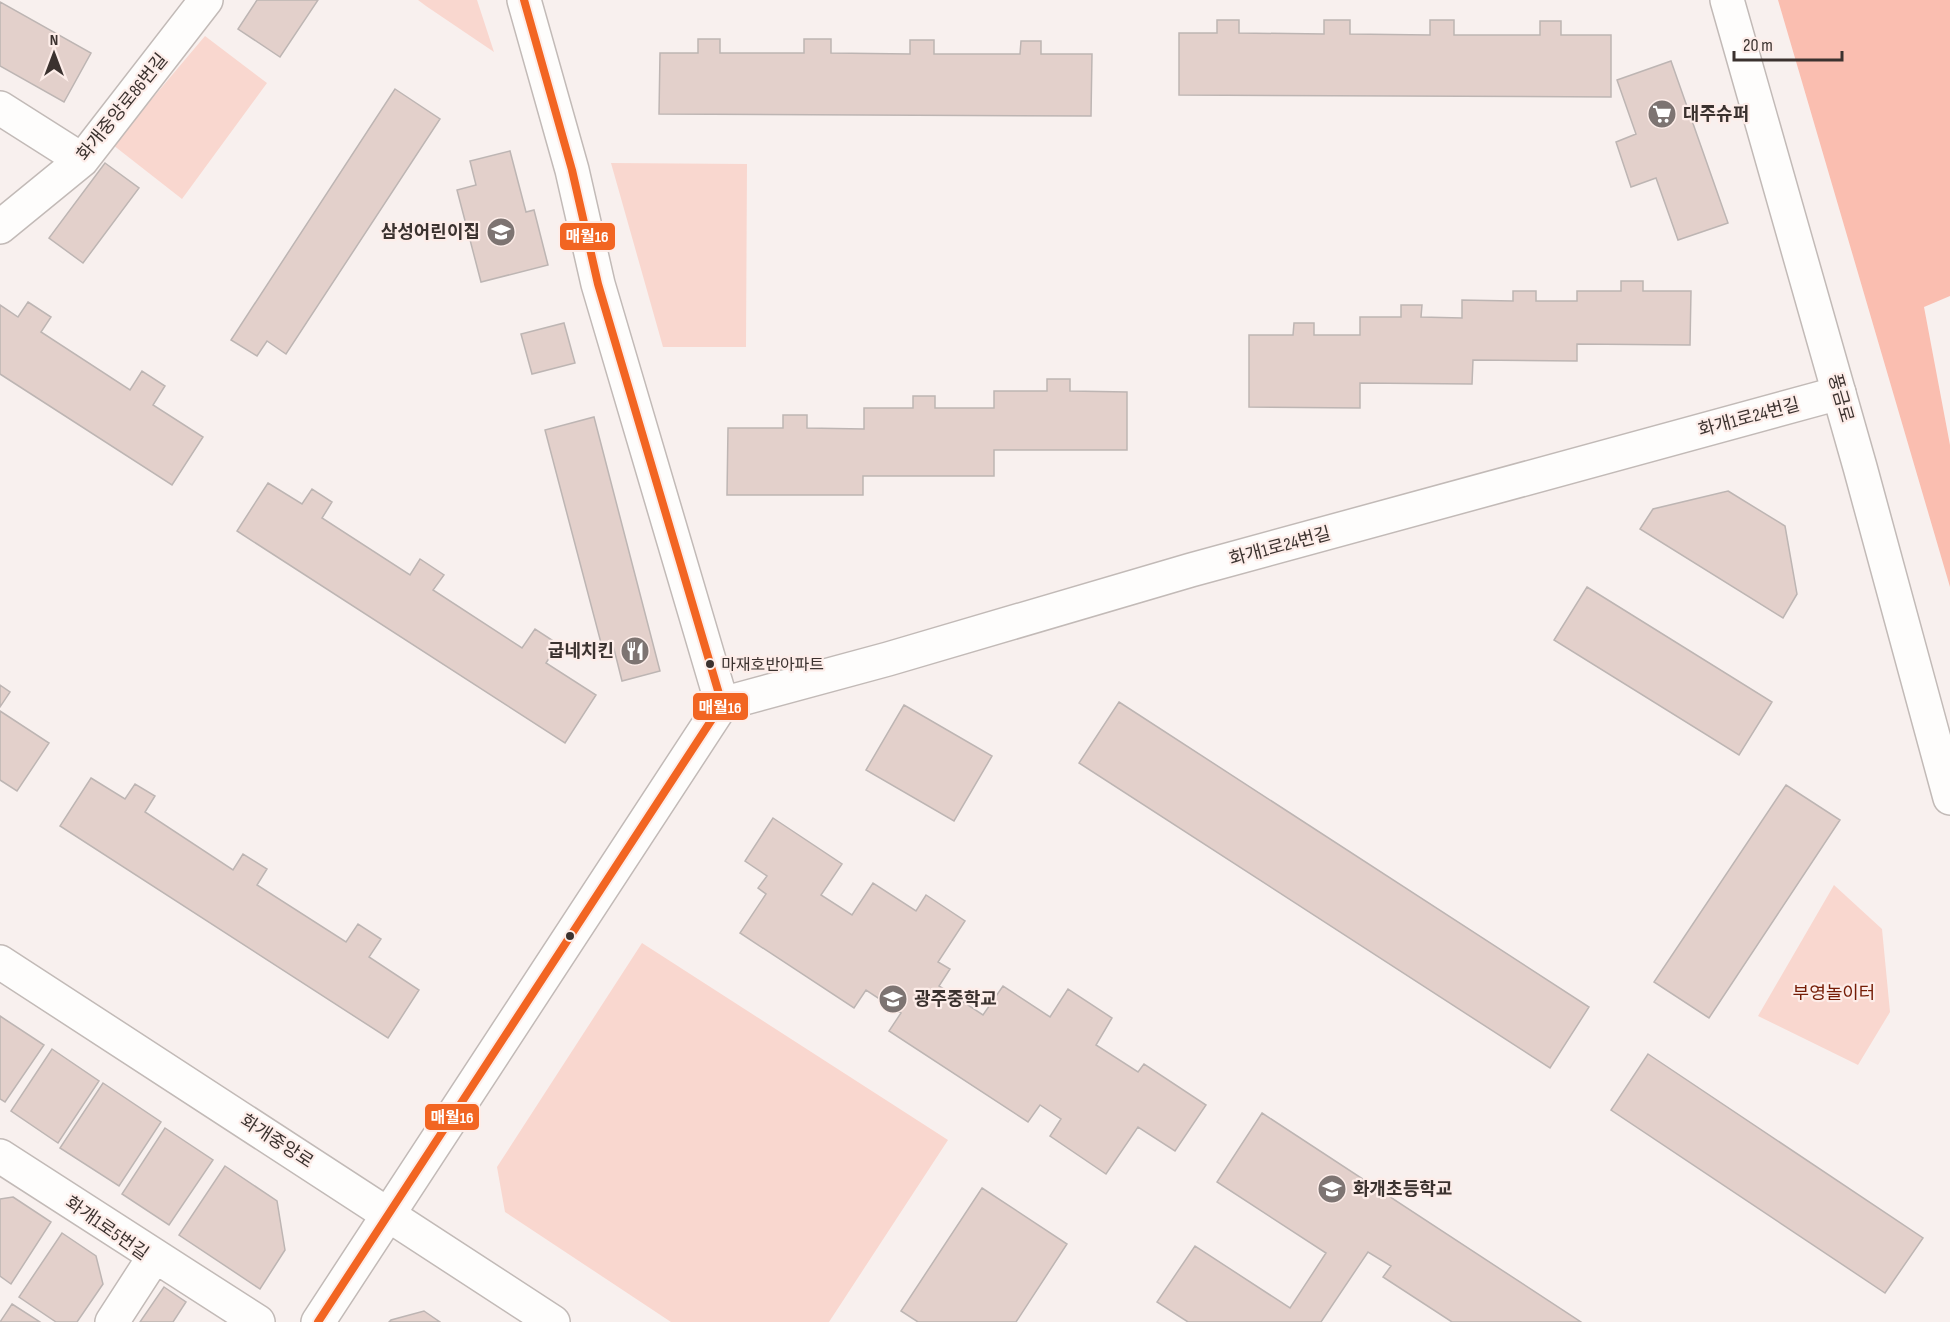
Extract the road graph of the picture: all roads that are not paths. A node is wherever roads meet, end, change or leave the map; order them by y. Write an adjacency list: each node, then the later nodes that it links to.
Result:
1 (206, 0): 5 (street, 화개중앙로86번길)
2 (524, 0): 8 (street)
3 (1727, 0): 7 (street, 풍금로)
4 (0, 108): 5 (street)
5 (82, 160): 6 (street, 화개중앙로86번길)
6 (0, 227)
7 (1839, 393): 8 (street, 화개1로24번길); 9 (street, 풍금로)
8 (722, 704): 12 (street)
9 (1950, 798)
10 (0, 963): 12 (street, 화개중앙로)
11 (0, 1156): 13 (street, 화개1로5번길)
12 (390, 1214): 16 (street); 17 (street, 화개중앙로)
13 (154, 1257): 14 (street, 화개1로5번길); 15 (street)
14 (112, 1322)
15 (258, 1322)
16 (318, 1322)
17 (553, 1322)

